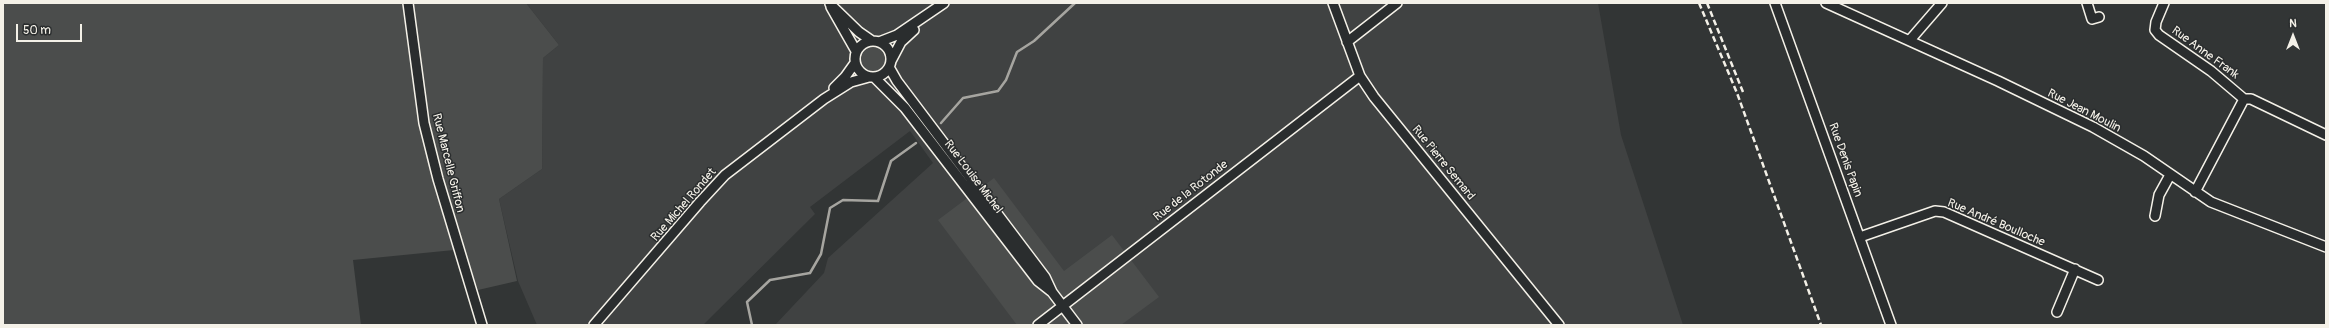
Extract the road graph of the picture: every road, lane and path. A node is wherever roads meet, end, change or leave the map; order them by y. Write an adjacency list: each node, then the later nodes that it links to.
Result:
1 (408, 3): 34 (street, Rue Marcelle Griffon)
2 (829, 3): 14 (street); 16 (street)
3 (944, 3): 11 (street)
4 (1333, 3): 15 (street, Rue Pierre Semard)
5 (1397, 3): 15 (street)
6 (1775, 3): 27 (street, Rue Denis Papin)
7 (1942, 3): 13 (street)
8 (2087, 3): 12 (street)
9 (2164, 3): 22 (street, Rue Anne Frank)
10 (1830, 4): 13 (street, Rue Jean Moulin)
11 (929, 15): 14 (street); 18 (street)
12 (2099, 17)
13 (1910, 40): 24 (street, Rue Jean Moulin)
14 (876, 42): 16 (street); 18 (street)
15 (1347, 42): 19 (street, Rue Pierre Semard)
16 (856, 51): 17 (street)
17 (855, 63): 20 (street); 21 (street, Rue Michel Rondet)
18 (890, 64): 20 (street); 31 (street, Rue Louise Michel)
19 (1360, 76): 32 (street, Rue de la Rotonde); 38 (street, Rue Pierre Semard)
20 (872, 77): 21 (street, Rue Michel Rondet); 31 (street, Rue Louise Michel)
21 (824, 99): 35 (street, Rue Michel Rondet)
22 (2244, 99): 23 (street); 25 (street)
23 (2324, 131)
24 (2170, 175): 25 (street, Rue Jean Moulin); 26 (street)
25 (2196, 192): 28 (street, Rue Jean Moulin)
26 (2155, 216)
27 (1860, 237): 29 (street, Rue André Boulloche); 39 (street, Rue Denis Papin)
28 (2326, 247)
29 (2076, 270): 30 (street, Rue André Boulloche); 33 (street)
30 (2098, 280)
31 (1052, 292): 32 (street, Rue Louise Michel)
32 (1062, 306): 36 (street, Rue de la Rotonde); 37 (street, Rue Louise Michel)
33 (2057, 312)
34 (482, 325)
35 (594, 325)
36 (1038, 325)
37 (1077, 325)
38 (1559, 325)
39 (1891, 325)

